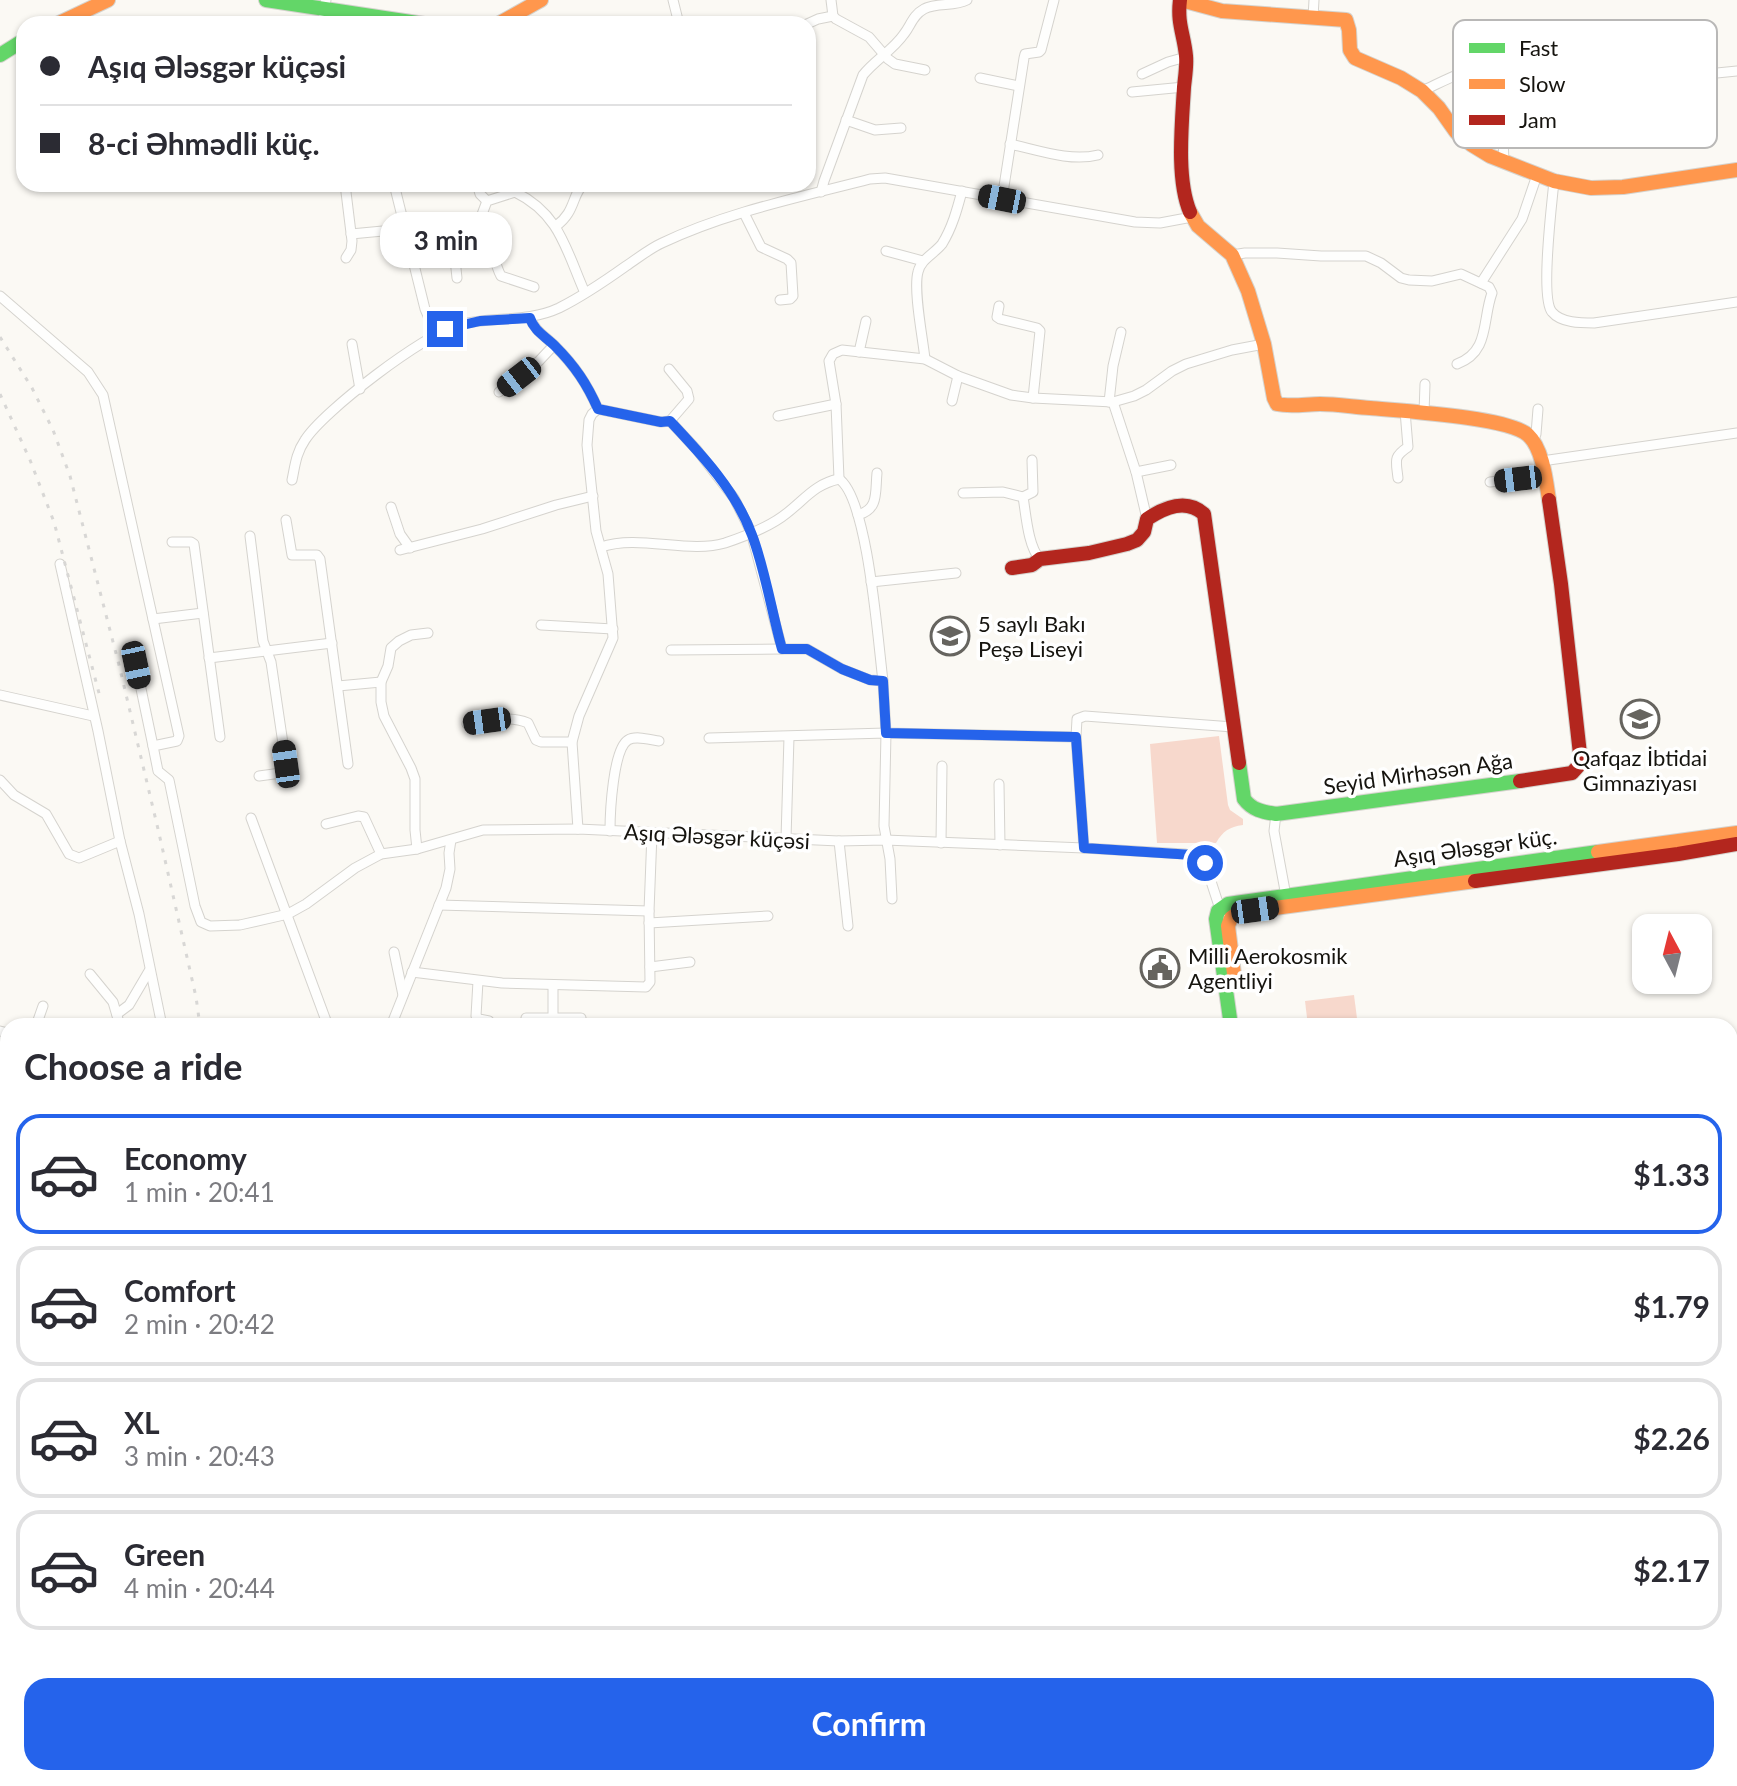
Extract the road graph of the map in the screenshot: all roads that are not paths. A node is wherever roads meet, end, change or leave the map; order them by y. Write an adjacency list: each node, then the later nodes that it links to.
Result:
1 (108, 0): 10 (street)
2 (266, 0): 9 (street)
3 (541, 0): 12 (street)
4 (831, 0): 13 (street)
5 (967, 0): 16 (street)
6 (1054, 0): 24 (street)
7 (1180, 0): 14 (street); 17 (street)
8 (1314, 0): 14 (street)
9 (325, 11): 11 (street)
10 (74, 16)
11 (349, 16)
12 (512, 16)
13 (833, 16): 15 (street); 16 (street)
14 (1313, 17): 26 (street)
15 (816, 20)
16 (883, 54): 18 (street); 28 (street)
17 (1186, 57): 21 (street); 25 (street)
18 (925, 70)
19 (1737, 71): 20 (street)
20 (1717, 73)
21 (1142, 74)
22 (1453, 77): 26 (street)
23 (980, 78): 24 (street)
24 (1019, 86): 31 (street)
25 (1184, 87): 27 (street); 49 (street)
26 (1422, 91): 30 (street)
27 (1132, 92)
28 (846, 120): 29 (street); 44 (street)
29 (901, 128)
30 (1453, 128)
31 (1010, 144): 34 (street); 45 (street)
32 (1478, 148): 35 (street)
33 (1503, 148): 35 (street)
34 (1098, 155)
35 (1504, 161): 37 (street)
36 (1737, 170): 38 (street)
37 (1537, 175): 38 (street); 59 (street)
38 (1554, 181): 64 (street)
39 (962, 191): 44 (street); 45 (street); 57 (street)
40 (346, 192): 53 (street)
41 (396, 192): 52 (street)
42 (479, 192): 46 (street)
43 (577, 192): 51 (street)
44 (821, 192): 47 (street)
45 (1002, 199): 49 (street)
46 (487, 201): 48 (street); 51 (street)
47 (744, 213): 61 (street); 63 (street)
48 (481, 217): 50 (street); 60 (street)
49 (1192, 217): 55 (street)
50 (451, 221): 52 (street); 58 (street)
51 (556, 226): 61 (street)
52 (404, 229): 53 (street); 69 (street)
53 (351, 234): 56 (street)
54 (886, 251): 57 (street)
55 (1232, 255): 59 (street); 71 (street)
56 (346, 258)
57 (923, 261): 74 (street)
58 (457, 278)
59 (1481, 283): 75 (street)
60 (534, 287)
61 (585, 293): 66 (street)
62 (0, 296): 119 (street)
63 (780, 300)
64 (1737, 302)
65 (999, 306): 81 (street)
66 (530, 318): 69 (street); 72 (street)
67 (866, 321): 73 (street)
68 (1121, 332): 83 (street)
69 (436, 334): 79 (street)
70 (352, 344): 79 (street)
71 (1264, 344): 83 (street); 87 (street)
72 (554, 345): 80 (street); 85 (street)
73 (859, 352): 74 (street); 84 (street)
74 (925, 359): 77 (street)
75 (1457, 364)
76 (669, 369): 90 (street)
77 (958, 376): 81 (street); 82 (street)
78 (1425, 384): 88 (street)
79 (360, 389): 100 (street)
80 (499, 392)
81 (1033, 398): 83 (street)
82 (952, 401)
83 (1111, 402): 96 (street)
84 (836, 404): 89 (street); 99 (street)
85 (598, 409): 90 (street); 103 (street)
86 (1538, 409): 92 (street)
87 (1405, 411): 88 (street); 98 (street)
88 (1424, 413): 92 (street)
89 (778, 416)
90 (670, 421): 109 (street)
91 (1737, 433): 95 (street)
92 (1533, 441): 95 (street, Seyid Mirhəsən Ağa)
93 (1032, 460): 104 (street)
94 (1171, 465): 96 (street)
95 (1543, 468): 101 (street); 149 (street, Seyid Mirhəsən Ağa)
96 (1136, 472): 107 (street)
97 (877, 473): 106 (street)
98 (1398, 478)
99 (839, 479): 106 (street); 109 (street)
100 (292, 480)
101 (1490, 482)
102 (963, 493): 104 (street)
103 (593, 496): 105 (street); 112 (street)
104 (1023, 497): 113 (street)
105 (391, 507)
106 (858, 515): 117 (street)
107 (1147, 519): 113 (street); 135 (street)
108 (286, 520): 123 (street)
109 (751, 532): 112 (street); 124 (street)
110 (250, 536): 126 (street)
111 (172, 542): 118 (street)
112 (601, 547): 121 (street)
113 (1040, 559): 115 (street)
114 (60, 564): 133 (street)
115 (1012, 568)
116 (956, 573): 117 (street)
117 (871, 582): 129 (street)
118 (203, 613): 119 (street); 127 (street)
119 (153, 619): 143 (street)
120 (541, 625): 121 (street)
121 (613, 629): 142 (street)
122 (428, 633): 130 (street)
123 (332, 643): 126 (street); 131 (street)
124 (782, 649): 125 (street); 129 (street)
125 (671, 650)
126 (267, 651): 127 (street); 146 (street)
127 (209, 658): 137 (street)
128 (136, 665): 143 (street)
129 (883, 681): 136 (street)
130 (381, 682): 131 (street); 165 (street)
131 (338, 686): 144 (street)
132 (0, 695): 133 (street)
133 (93, 716): 159 (street)
134 (467, 724): 142 (street)
135 (1233, 727): 139 (street); 149 (street)
136 (886, 733): 138 (street); 139 (street); 158 (street)
137 (220, 737)
138 (789, 737): 140 (street); 156 (street)
139 (1076, 737): 164 (street)
140 (709, 738)
141 (659, 741): 153 (street)
142 (572, 742): 152 (street)
143 (153, 746): 171 (street, Aşıq Ələsgər küçəsi)
144 (348, 764)
145 (942, 766): 161 (street)
146 (259, 776)
147 (0, 780): 159 (street)
148 (999, 784): 163 (street)
149 (1276, 814): 168 (street)
150 (251, 818): 171 (street)
151 (326, 824): 166 (street)
152 (578, 829): 153 (street, Aşıq Ələsgər küçəsi); 157 (street, Aşıq Ələsgər küçəsi)
153 (610, 831): 154 (street, Aşıq Ələsgər küçəsi)
154 (652, 833): 156 (street, Aşıq Ələsgər küçəsi); 170 (street)
155 (1737, 833): 168 (street, Aşıq Ələsgər küç.)
156 (786, 839): 160 (street, Aşıq Ələsgər küçəsi)
157 (451, 840): 165 (street, Aşıq Ələsgər küçəsi); 169 (street)
158 (885, 840): 160 (street, Aşıq Ələsgər küçəsi); 161 (street, Aşıq Ələsgər küçəsi); 167 (street)
159 (120, 841): 179 (street)
160 (839, 841): 175 (street)
161 (941, 843): 163 (street, Aşıq Ələsgər küçəsi)
162 (1737, 844): 168 (street, Aşıq Ələsgər küç.)
163 (1000, 845): 164 (street, Aşıq Ələsgər küçəsi)
164 (1084, 848): 172 (street, Aşıq Ələsgər küçəsi)
165 (417, 849): 166 (street, Aşıq Ələsgər küçəsi)
166 (381, 854): 171 (street, Aşıq Ələsgər küçəsi)
167 (892, 899)
168 (1287, 901): 172 (street, Aşıq Ələsgər küç.)
169 (439, 905): 170 (street); 180 (street)
170 (649, 911): 174 (street)
171 (288, 914): 190 (street)
172 (1228, 914): 196 (street); 197 (street)
173 (768, 916): 174 (street)
174 (649, 923): 178 (street)
175 (848, 926)
176 (394, 952): 184 (street)
177 (690, 962): 178 (street)
178 (650, 967): 183 (street)
179 (149, 971): 186 (street); 189 (street)
180 (412, 972): 182 (street); 184 (street)
181 (90, 974): 186 (street)
182 (478, 981): 183 (street); 192 (street)
183 (553, 985): 194 (street)
184 (403, 995): 191 (street)
185 (43, 1006): 187 (street)
186 (117, 1014): 188 (street)
187 (39, 1018)
188 (118, 1018)
189 (160, 1018)
190 (325, 1018)
191 (394, 1018)
192 (478, 1018)
193 (526, 1018): 194 (street)
194 (553, 1018): 195 (street)
195 (581, 1018)
196 (1230, 1018)
197 (1239, 1018)

